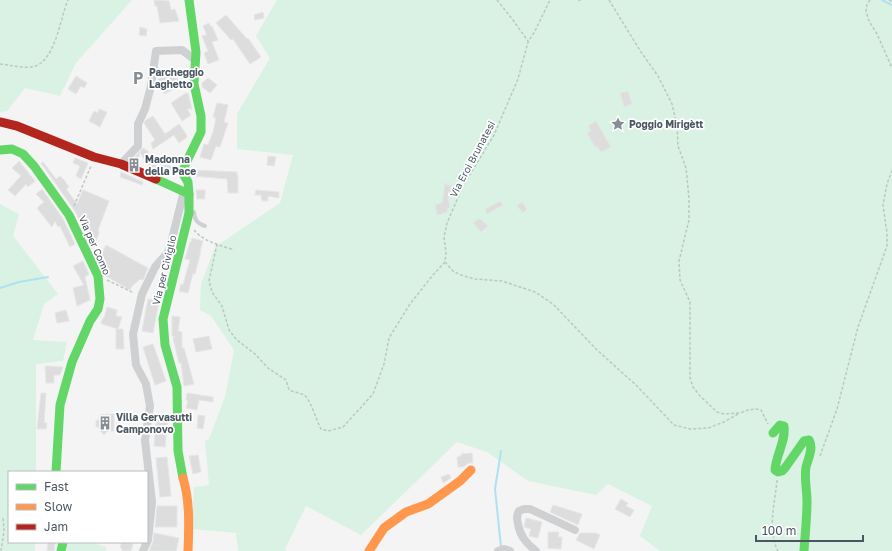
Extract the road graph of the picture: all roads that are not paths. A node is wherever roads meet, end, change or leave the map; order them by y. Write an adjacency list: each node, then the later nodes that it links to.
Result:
1 (189, 0): 2 (street, Via per Civiglio)
2 (195, 60): 5 (street); 6 (street, Via per Civiglio)
3 (0, 122): 5 (street)
4 (0, 150): 10 (street, Via per Como)
5 (121, 164): 6 (street)
6 (186, 193): 7 (lane); 12 (street); 13 (street, Via per Civiglio)
7 (205, 226)
8 (773, 433): 16 (street)
9 (471, 470): 14 (street)
10 (56, 471)
11 (575, 530): 15 (street)
12 (148, 540)
13 (188, 551)
14 (369, 551)
15 (536, 551)
16 (804, 551)

